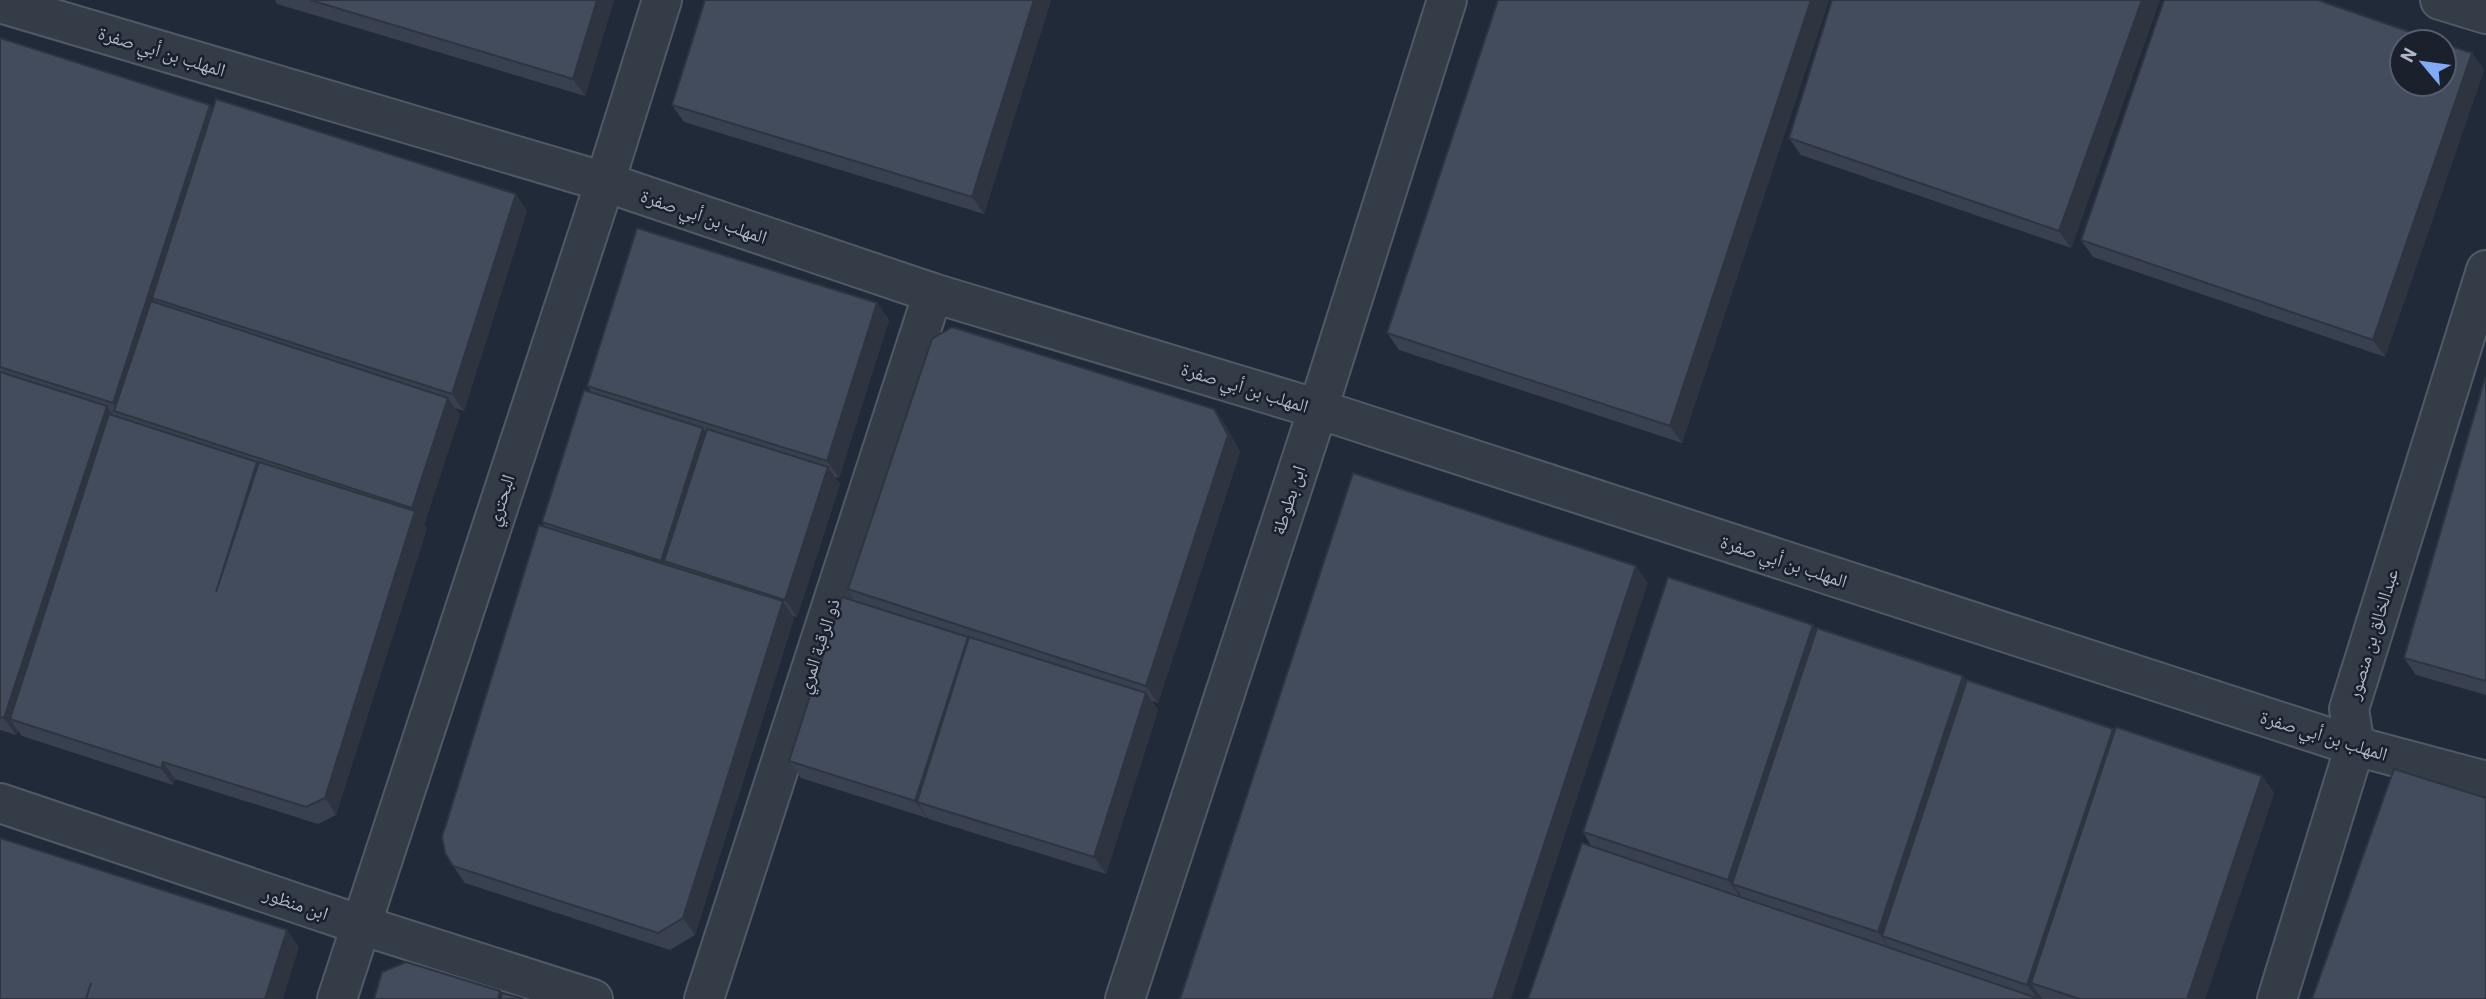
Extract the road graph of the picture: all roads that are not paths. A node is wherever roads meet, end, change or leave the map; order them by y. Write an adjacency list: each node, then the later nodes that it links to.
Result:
1 (662, 0): 6 (street, البحتري)
2 (1447, 0): 9 (street, ابن بطوطة)
3 (2440, 0): 5 (street)
4 (0, 3): 6 (street, المهلب بن أبي صفرة)
5 (2486, 14)
6 (605, 182): 8 (street, المهلب بن أبي صفرة); 13 (street, البحتري)
7 (2486, 270): 10 (street, عبدالخالق بن منصور)
8 (933, 293): 9 (street, المهلب بن أبي صفرة); 16 (street, ذو الرقبة المري)
9 (1318, 409): 10 (street, المهلب بن أبي صفرة); 17 (street, ابن بطوطة)
10 (2355, 746): 11 (street, المهلب بن أبي صفرة); 18 (street, عبدالخالق بن منصور)
11 (2486, 781)
12 (0, 803): 13 (street, ابن منظور)
13 (361, 925): 14 (street, البحتري); 15 (street, ابن منظور)
14 (337, 999)
15 (593, 999)
16 (704, 999)
17 (1125, 999)
18 (2277, 999)

